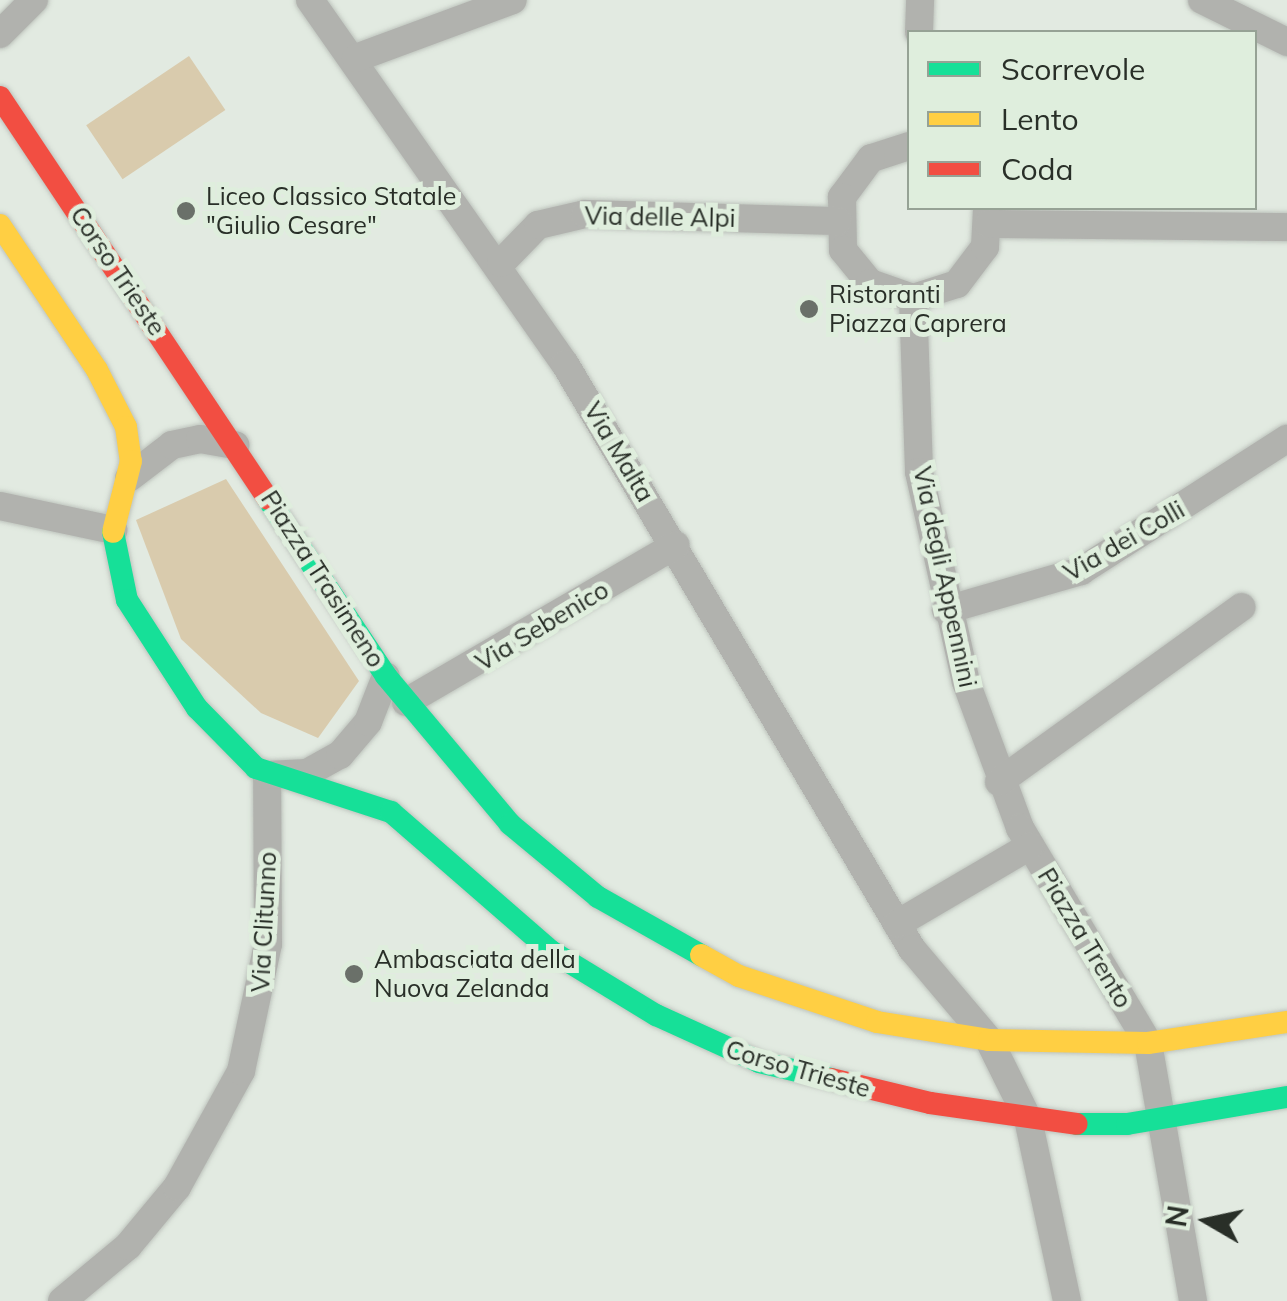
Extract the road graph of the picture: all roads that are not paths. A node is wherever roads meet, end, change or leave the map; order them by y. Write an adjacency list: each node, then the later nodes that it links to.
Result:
1 (34, 0): 7 (street)
2 (310, 0): 9 (street, Via Malta)
3 (513, 0): 9 (street)
4 (920, 0): 6 (street)
5 (1202, 0): 8 (street)
6 (919, 30)
7 (0, 34)
8 (1287, 42)
9 (356, 58): 16 (street, Via Malta)
10 (0, 98): 19 (street, Corso Trieste)
11 (907, 147): 13 (street)
12 (988, 216): 15 (street); 17 (street)
13 (838, 221): 16 (street, Via delle Alpi); 17 (street)
14 (0, 225): 20 (street)
15 (1287, 227)
16 (501, 263): 23 (street, Via Malta)
17 (912, 298): 25 (street, Via degli Appennini)
18 (1287, 439): 25 (street, Via dei Colli)
19 (235, 444): 20 (street); 26 (street, Piazza Trasimeno)
20 (128, 478): 22 (street)
21 (0, 506): 22 (street)
22 (113, 530): 28 (street)
23 (676, 545): 27 (street, Via Sebenico); 31 (street, Via Malta)
24 (1242, 608): 29 (street)
25 (946, 610): 29 (street, Via degli Appennini)
26 (386, 676): 27 (street); 28 (street, Piazza Trasimeno)
27 (406, 702): 33 (street)
28 (266, 775): 37 (street, Corso Trieste); 38 (street, Via Clitunno)
29 (999, 782): 30 (street, Via degli Appennini)
30 (1030, 846): 31 (street, Piazza Trento); 34 (street, Piazza Trento)
31 (897, 924): 33 (street)
32 (1287, 1022): 34 (street)
33 (990, 1040): 34 (street); 37 (street)
34 (1148, 1044): 36 (street, Piazza Trento)
35 (1287, 1097): 36 (street, Corso Trieste)
36 (1164, 1118): 37 (street, Corso Trieste); 40 (street, Piazza Trento)
37 (1028, 1119): 39 (street)
38 (62, 1301)
39 (1068, 1301)
40 (1192, 1301)

